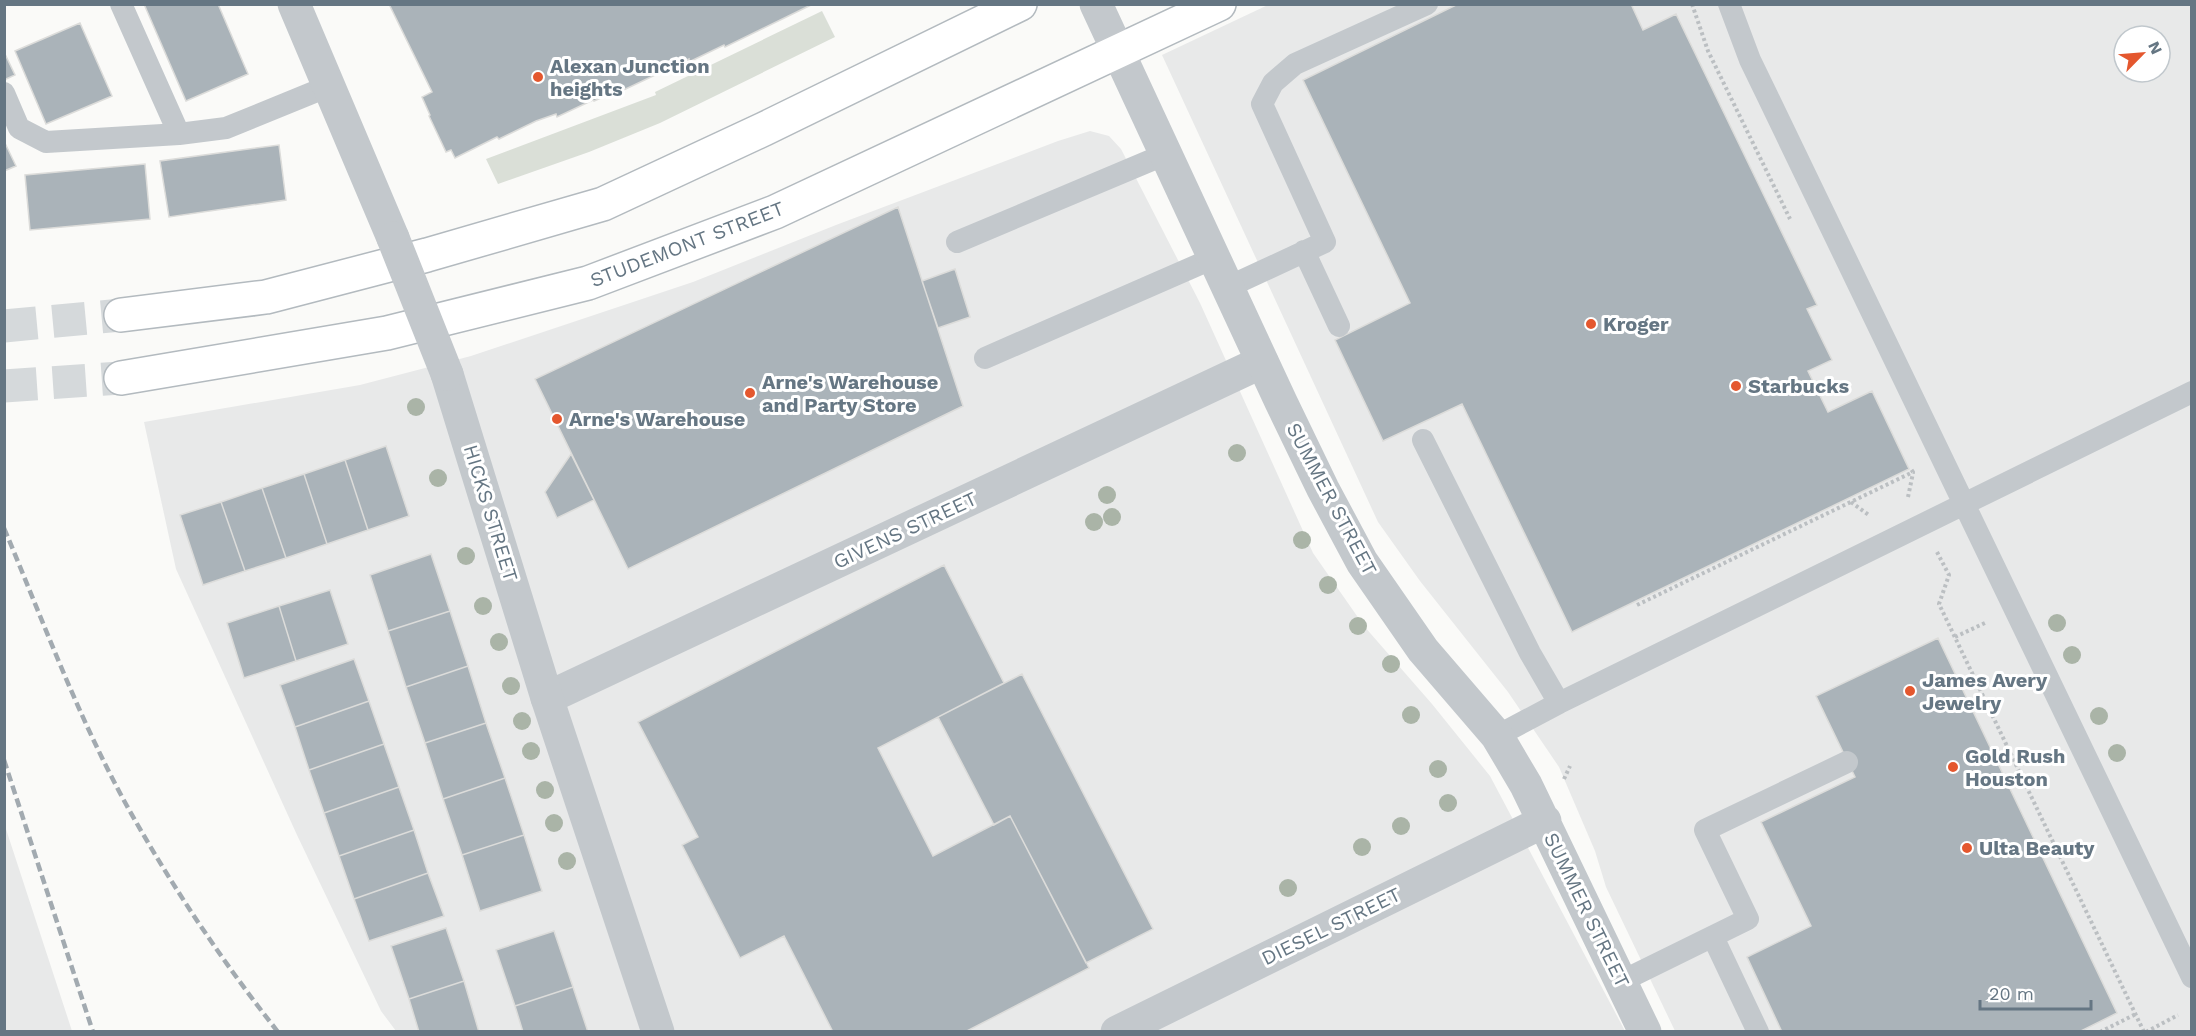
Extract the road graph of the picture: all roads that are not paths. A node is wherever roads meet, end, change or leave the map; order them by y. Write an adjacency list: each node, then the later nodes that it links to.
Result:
1 (121, 4): 11 (lane)
2 (294, 4): 9 (street, HICKS STREET)
3 (1020, 4): 17 (main road)
4 (1096, 4): 8 (street, SUMMER STREET)
5 (1219, 4): 8 (main road, STUDEMONT STREET)
6 (1427, 4): 14 (lane)
7 (1729, 4): 24 (lane)
8 (1118, 53): 12 (street, SUMMER STREET); 21 (main road, STUDEMONT STREET)
9 (329, 86): 11 (lane); 25 (street, HICKS STREET, bridge)
10 (4, 93): 11 (lane)
11 (179, 134)
12 (1166, 153): 13 (lane); 15 (street, SUMMER STREET)
13 (957, 242)
14 (1304, 251): 16 (lane); 18 (lane)
15 (1214, 258): 16 (street, SUMMER STREET); 19 (lane)
16 (1228, 287): 20 (street, SUMMER STREET)
17 (121, 315)
18 (1339, 326)
19 (985, 358)
20 (1262, 362): 25 (street, GIVENS STREET); 27 (street, SUMMER STREET)
21 (121, 378)
22 (2192, 392): 24 (lane)
23 (1423, 440): 26 (lane)
24 (1965, 503): 26 (lane); 31 (lane)
25 (547, 698): 33 (street, HICKS STREET)
26 (1559, 703): 27 (lane)
27 (1497, 736): 29 (street, SUMMER STREET)
28 (1847, 762): 30 (lane)
29 (1545, 821): 32 (street, SUMMER STREET); 34 (street, DIESEL STREET)
30 (1713, 937): 32 (lane); 36 (lane)
31 (2192, 977)
32 (1622, 981): 35 (street, SUMMER STREET)
33 (658, 1032)
34 (1117, 1032)
35 (1645, 1032)
36 (1758, 1032)

